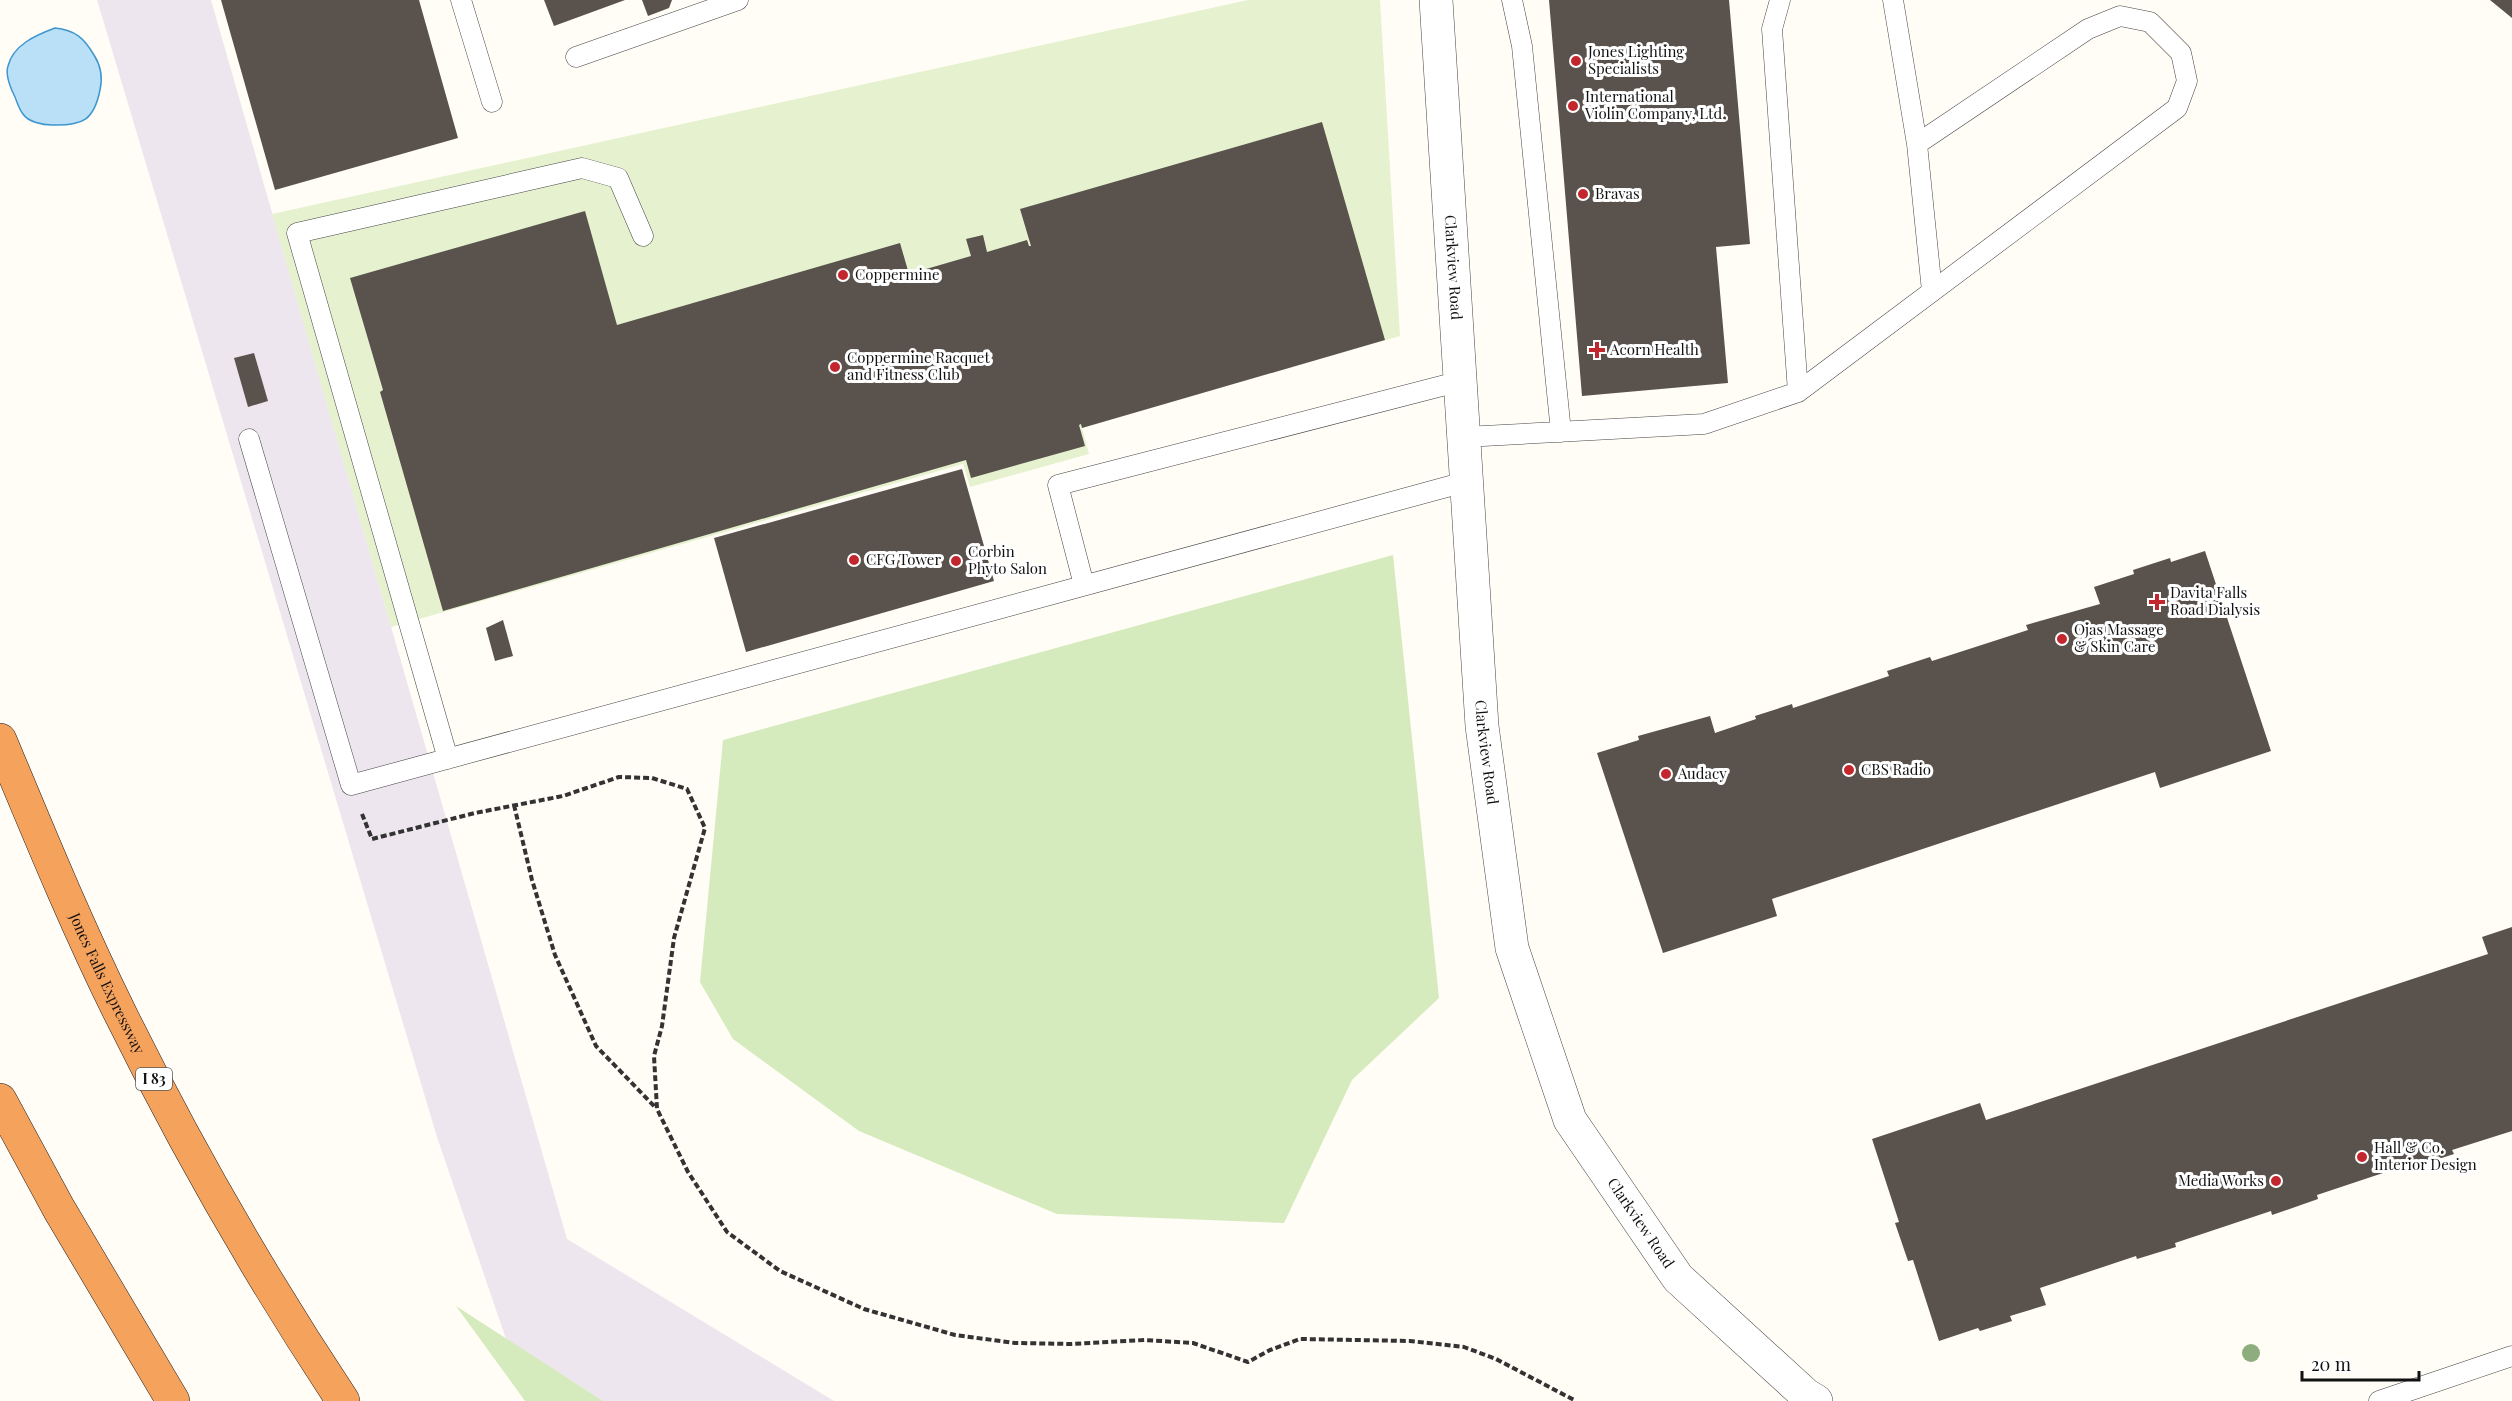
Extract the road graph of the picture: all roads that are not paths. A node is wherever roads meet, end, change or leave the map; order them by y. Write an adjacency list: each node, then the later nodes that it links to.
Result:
1 (461, 0): 8 (lane)
2 (738, 0): 7 (lane)
3 (1436, 0): 12 (street, Clarkview Road)
4 (1512, 0): 14 (lane)
5 (1779, 0): 13 (lane)
6 (1893, 0): 9 (lane)
7 (576, 57)
8 (492, 102)
9 (1917, 144): 11 (lane); 11 (lane)
10 (643, 236): 20 (lane)
11 (1932, 291): 13 (lane)
12 (1461, 381): 15 (street, Clarkview Road); 18 (lane)
13 (1798, 392): 14 (lane)
14 (1561, 432): 15 (lane)
15 (1464, 437): 17 (street, Clarkview Road)
16 (249, 439): 20 (lane)
17 (1465, 482): 18 (lane); 25 (street, Clarkview Road)
18 (1084, 585): 20 (lane)
19 (0, 740): 24 (highway, Jones Falls Expressway / I 83)
20 (448, 759)
21 (0, 1100): 23 (highway)
22 (2512, 1356): 26 (lane)
23 (173, 1401)
24 (343, 1401)
25 (1816, 1401)
26 (2379, 1401)

